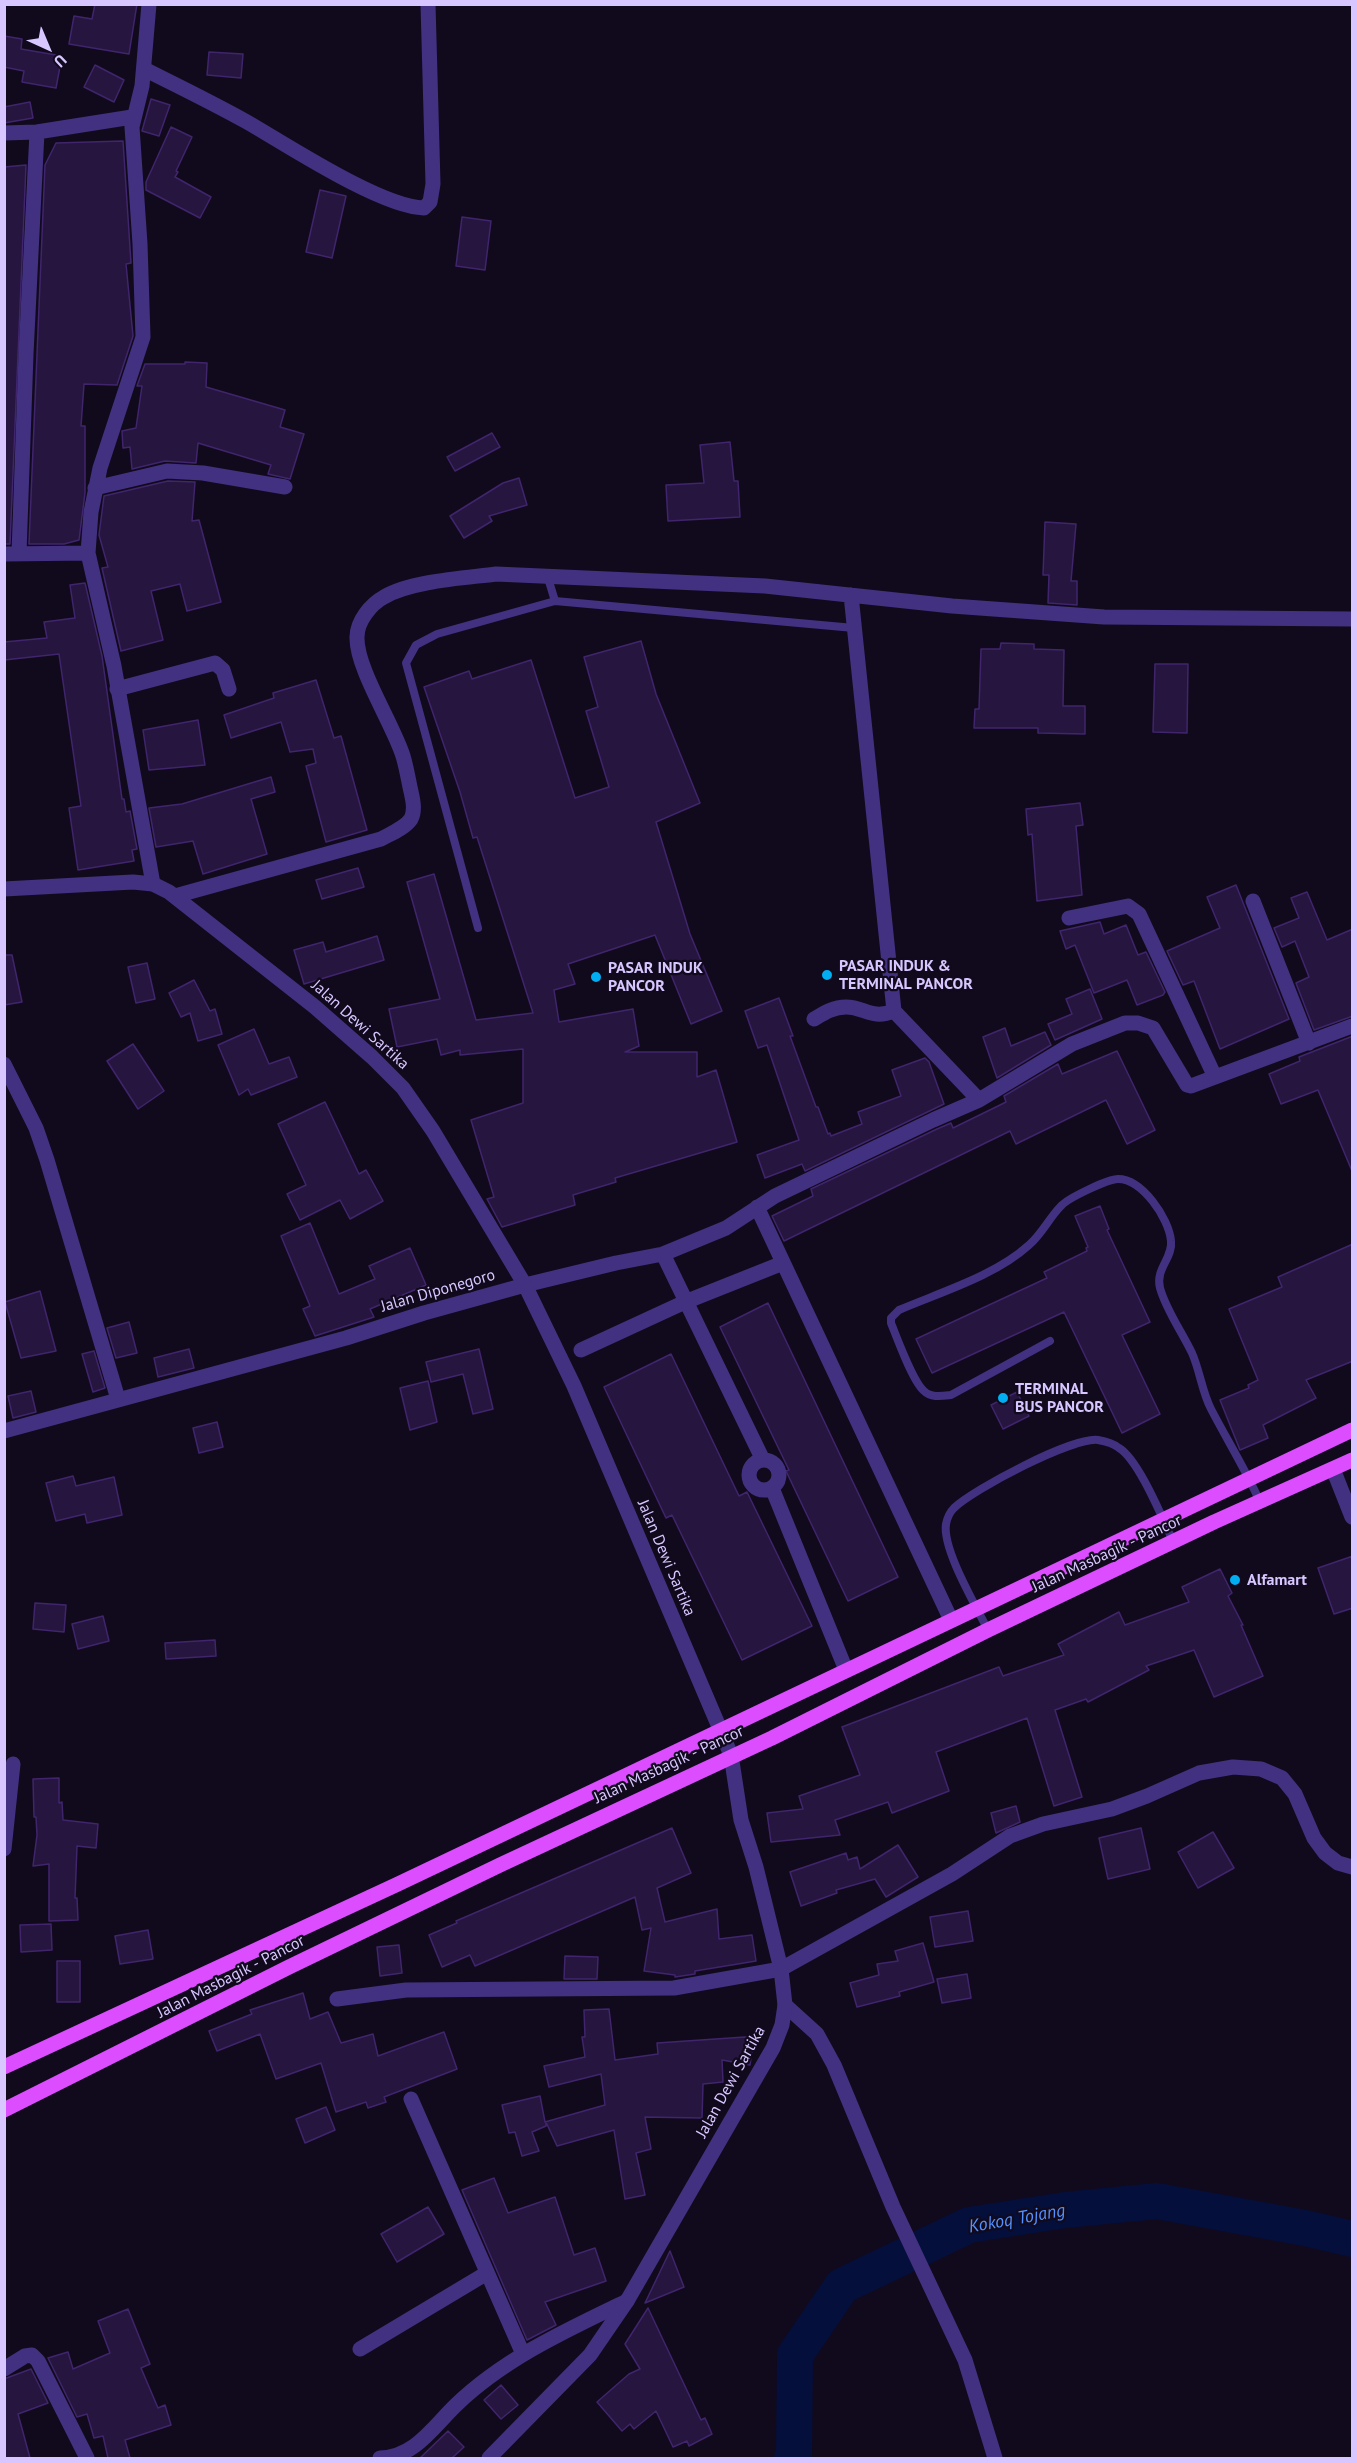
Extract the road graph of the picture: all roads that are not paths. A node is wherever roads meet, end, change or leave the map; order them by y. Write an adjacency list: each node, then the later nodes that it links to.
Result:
1 (149, 4): 3 (street)
2 (428, 4): 3 (street)
3 (144, 69): 4 (street)
4 (132, 117): 5 (street); 8 (street)
5 (38, 132): 6 (street); 9 (street)
6 (4, 133)
7 (285, 487): 8 (street)
8 (95, 488): 10 (street)
9 (12, 553): 10 (street)
10 (88, 553): 16 (street)
11 (548, 578): 12 (street); 13 (lane); 20 (street)
12 (851, 595): 14 (street); 15 (street)
13 (555, 601): 15 (lane); 23 (lane)
14 (1353, 619)
15 (854, 628): 24 (street)
16 (117, 689): 17 (street); 18 (street)
17 (229, 689)
18 (153, 884): 19 (street, Jalan Dewi Sartika); 20 (street, Jalan Dewi Sartika)
19 (4, 889)
20 (175, 896): 34 (street, Jalan Dewi Sartika)
21 (1253, 901): 27 (street)
22 (1069, 918): 29 (street)
23 (478, 928)
24 (894, 1011): 25 (street); 30 (street)
25 (814, 1019)
26 (1353, 1026): 27 (street)
27 (1309, 1043): 29 (street)
28 (4, 1064): 38 (street)
29 (1215, 1077): 30 (street, Jalan Diponegoro)
30 (979, 1101): 31 (street, Jalan Diponegoro)
31 (757, 1207): 32 (street, Jalan Diponegoro); 33 (street)
32 (663, 1254): 34 (street, Jalan Diponegoro); 35 (street)
33 (783, 1263): 35 (street); 51 (street)
34 (525, 1285): 38 (street, Jalan Diponegoro); 54 (street, Jalan Dewi Sartika)
35 (685, 1302): 37 (street); 41 (street)
36 (1050, 1341): 44 (lane)
37 (581, 1350)
38 (118, 1399): 40 (street, Jalan Diponegoro)
39 (1353, 1430): 44 (main road, Jalan Masbagik - Pancor)
40 (4, 1431)
41 (763, 1460): 45 (street); 45 (street)
42 (1353, 1460): 43 (main road, Jalan Masbagik - Pancor)
43 (1333, 1469): 46 (main road, Jalan Masbagik - Pancor); 47 (street)
44 (1250, 1478): 46 (lane); 48 (main road, Jalan Masbagik - Pancor)
45 (772, 1488): 53 (street)
46 (1260, 1502): 49 (main road, Jalan Masbagik - Pancor)
47 (1353, 1517)
48 (1163, 1519): 49 (lane); 50 (main road, Jalan Masbagik - Pancor); 50 (lane)
49 (1173, 1542): 52 (main road, Jalan Masbagik - Pancor)
50 (977, 1608): 51 (main road, Jalan Masbagik - Pancor); 52 (lane)
51 (951, 1620): 53 (main road, Jalan Masbagik - Pancor)
52 (988, 1630): 55 (main road, Jalan Masbagik - Pancor)
53 (846, 1670): 54 (main road, Jalan Masbagik - Pancor)
54 (721, 1728): 55 (street, Jalan Dewi Sartika); 63 (main road, Jalan Masbagik - Pancor)
55 (731, 1755): 59 (street, Jalan Dewi Sartika); 65 (main road, Jalan Masbagik - Pancor)
56 (13, 1764): 57 (street)
57 (4, 1849)
58 (1353, 1867): 59 (street)
59 (781, 1969): 60 (street); 61 (street, Jalan Dewi Sartika)
60 (337, 1999)
61 (785, 2005): 67 (street, Jalan Dewi Sartika); 74 (street)
62 (4, 2058): 63 (street)
63 (5, 2067)
64 (411, 2099): 66 (street)
65 (4, 2110)
66 (487, 2273): 68 (street); 69 (street)
67 (627, 2301): 69 (street); 73 (street, Jalan Dewi Sartika)
68 (360, 2349)
69 (523, 2354): 72 (street)
70 (4, 2368): 71 (street)
71 (87, 2458)
72 (380, 2458)
73 (489, 2458)
74 (995, 2458)

